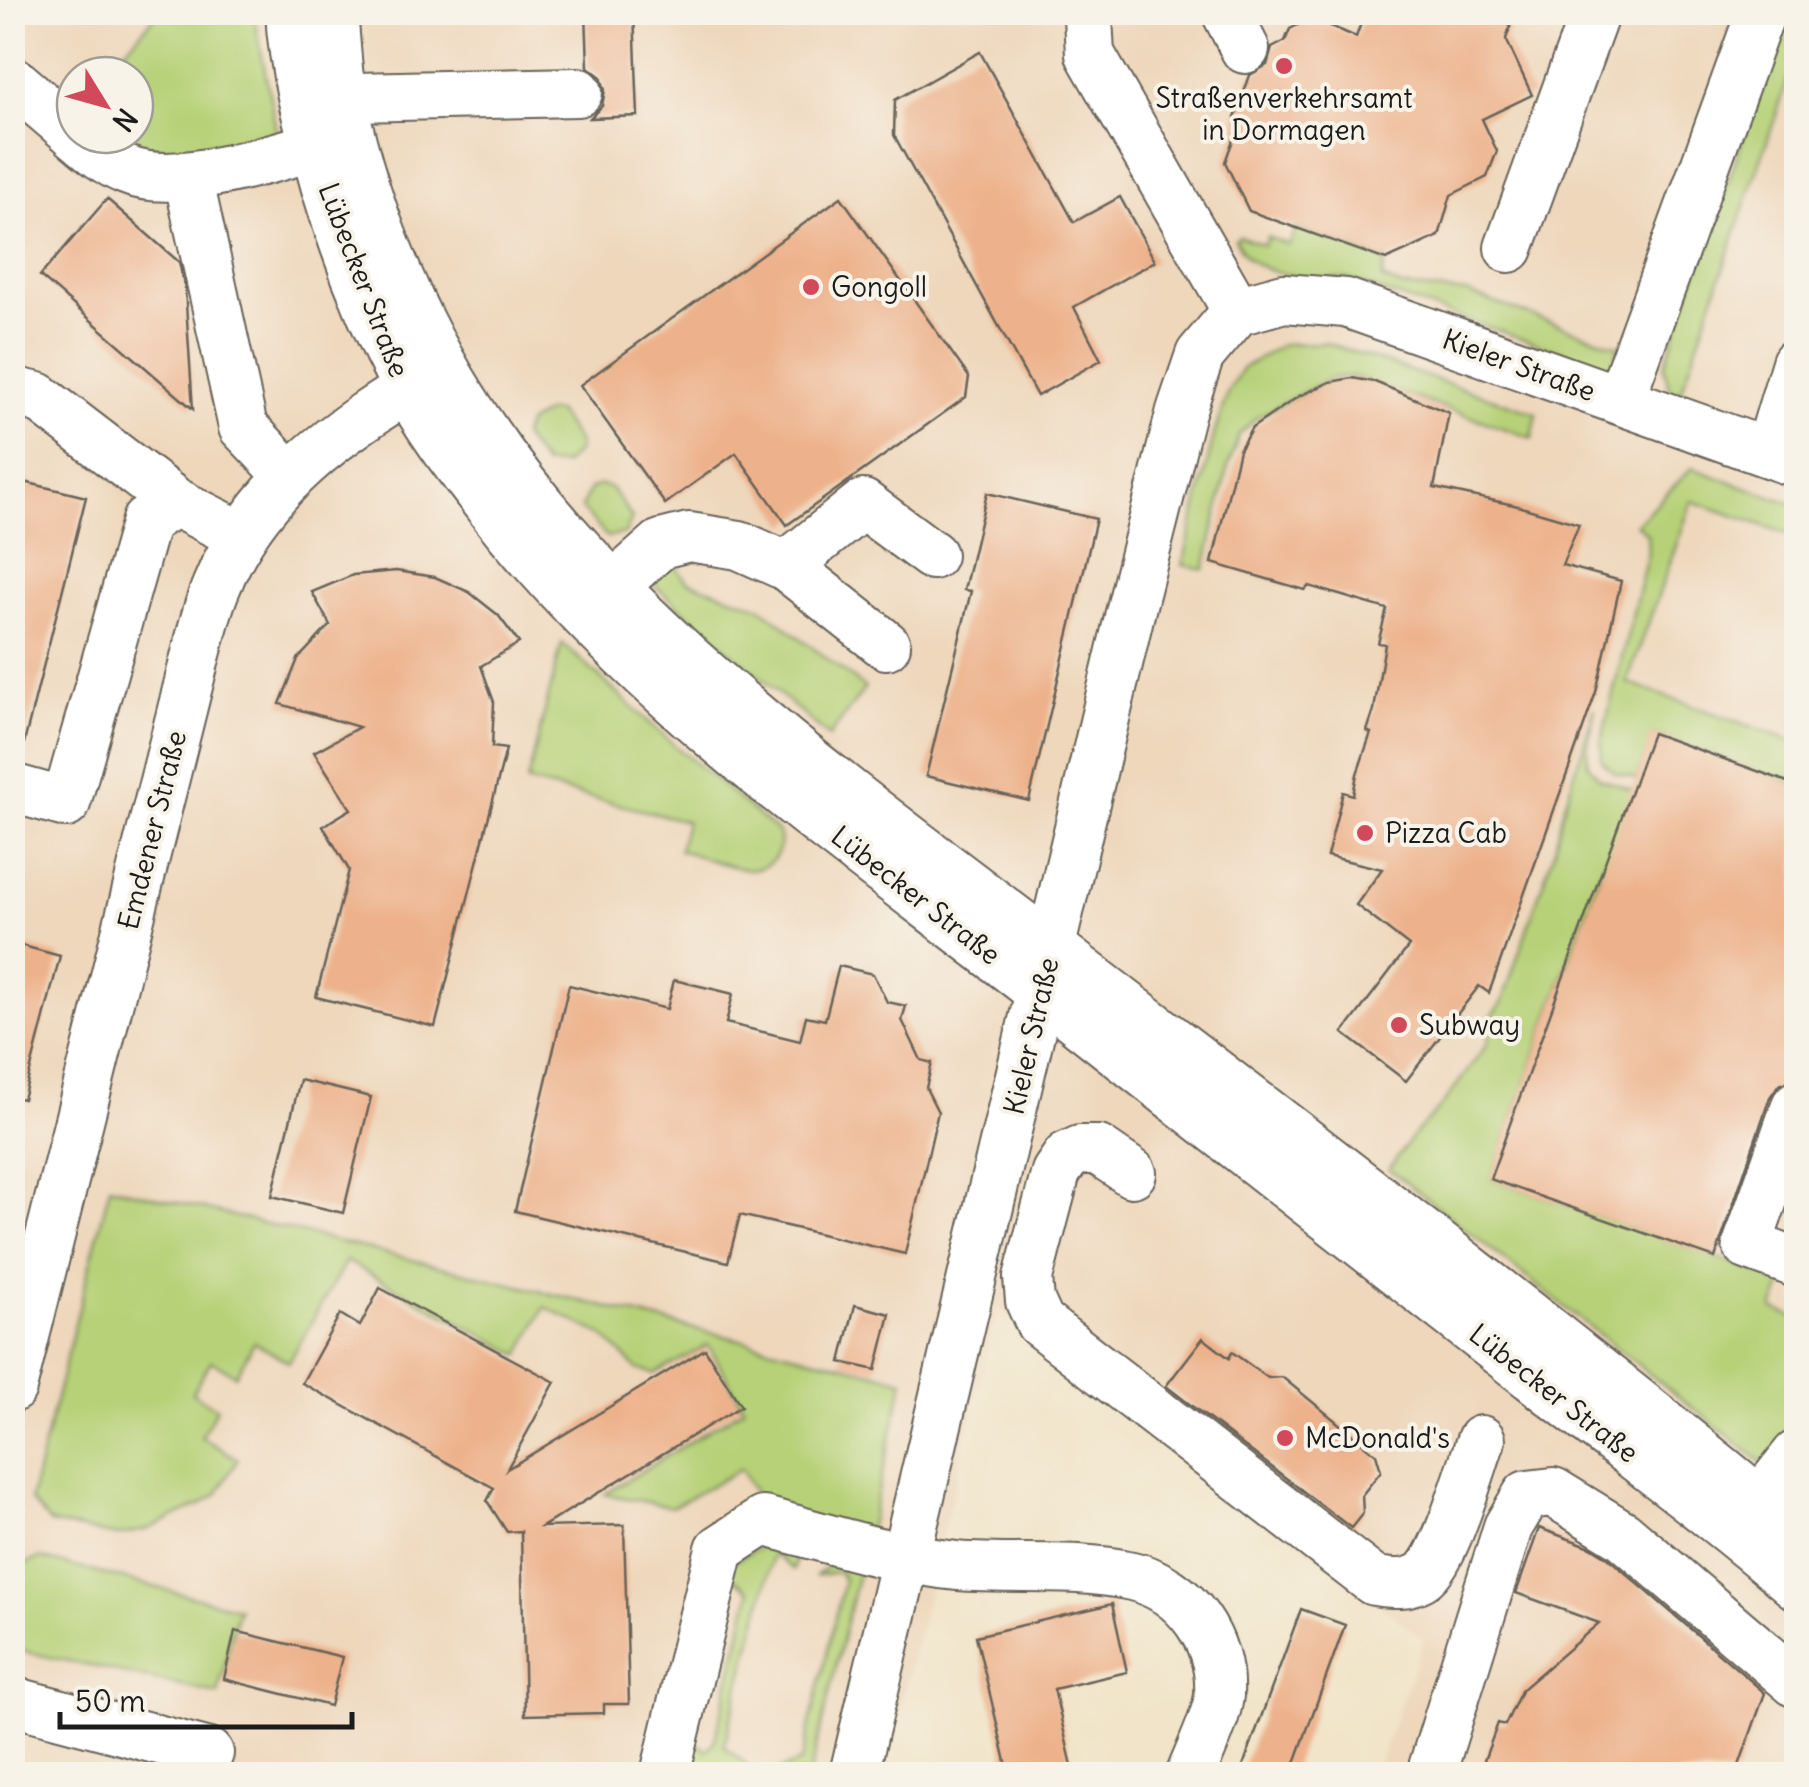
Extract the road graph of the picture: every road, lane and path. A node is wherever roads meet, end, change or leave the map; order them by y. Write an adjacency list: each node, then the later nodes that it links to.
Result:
1 (290, 12): 9 (street, Lübecker Straße)
2 (333, 12): 9 (street, Lübecker Straße)
3 (1595, 12): 12 (street)
4 (1761, 12): 17 (street)
5 (1090, 15): 13 (street)
6 (12, 80): 8 (street)
7 (578, 92): 9 (street)
8 (55, 118)
9 (328, 119): 11 (street); 15 (street, Lübecker Straße)
10 (101, 155): 11 (street)
11 (188, 177): 19 (street)
12 (1509, 248)
13 (1237, 311): 17 (street, Kieler Straße); 27 (street, Kieler Straße)
14 (1796, 363): 18 (street)
15 (425, 378): 19 (street, Emdener Straße); 24 (street, Lübecker Straße)
16 (12, 390): 20 (street)
17 (1620, 400): 18 (street, Kieler Straße)
18 (1783, 458)
19 (289, 475): 21 (street, Emdener Straße)
20 (175, 502): 21 (street); 26 (street)
21 (242, 536): 31 (street, Emdener Straße)
22 (932, 555): 23 (street)
23 (786, 566): 24 (street); 25 (street)
24 (597, 601): 27 (street, Lübecker Straße)
25 (886, 645)
26 (12, 788)
27 (1047, 970): 34 (street, Lübecker Straße); 36 (street, Kieler Straße)
28 (1796, 1106): 30 (street)
29 (1132, 1173): 32 (street)
30 (1796, 1263)
31 (12, 1388)
32 (1481, 1440)
33 (1796, 1456): 34 (street)
34 (1748, 1516): 35 (street, Lübecker Straße); 37 (street, Lübecker Straße)
35 (1796, 1531)
36 (906, 1558): 41 (street); 42 (street, Kieler Straße); 43 (street)
37 (1796, 1585)
38 (1796, 1683): 44 (street)
39 (12, 1701): 40 (street)
40 (208, 1752)
41 (666, 1774)
42 (854, 1774)
43 (1191, 1774)
44 (1431, 1774)

